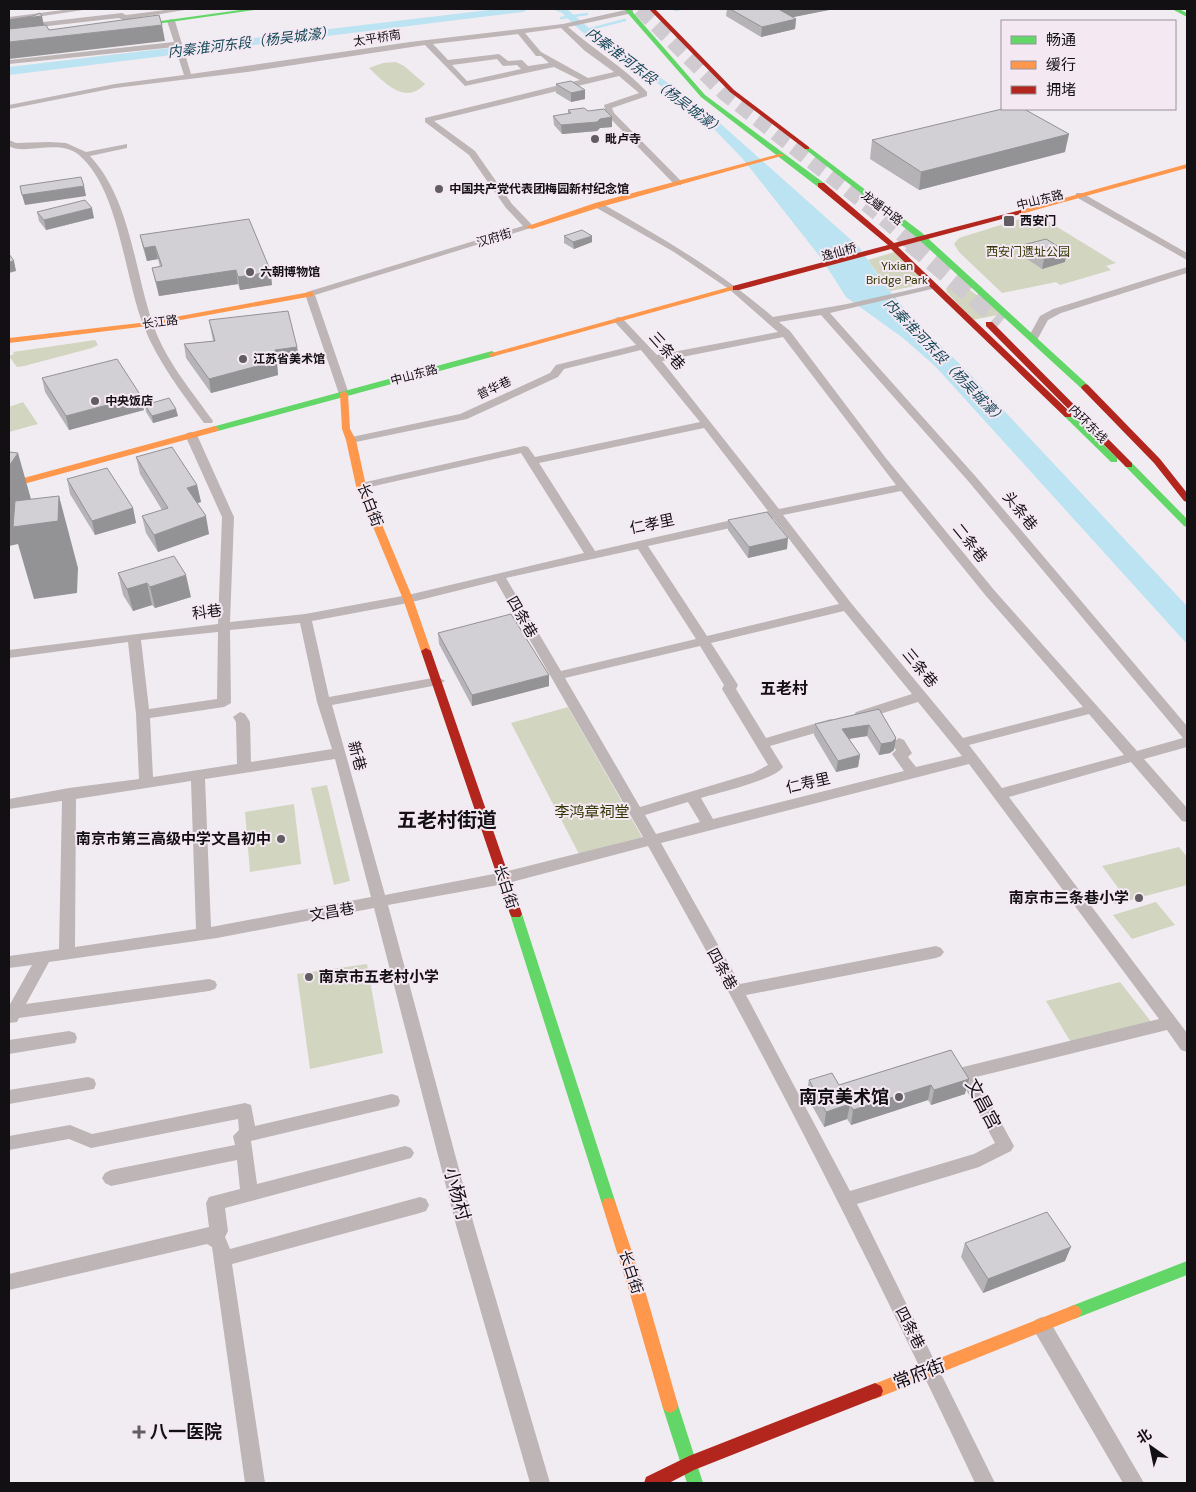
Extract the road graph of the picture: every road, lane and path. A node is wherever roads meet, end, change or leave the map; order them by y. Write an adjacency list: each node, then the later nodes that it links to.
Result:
1 (86, 9): 9 (street)
2 (187, 9): 14 (street)
3 (259, 9): 7 (main road)
4 (652, 9): 34 (main road, 龙蟠中路)
5 (1175, 9): 8 (main road)
6 (629, 10): 11 (street, 太平桥南); 30 (main road, 龙蟠中路)
7 (224, 11): 10 (main road)
8 (1187, 15)
9 (9, 19)
10 (171, 21): 12 (main road); 18 (street)
11 (563, 26): 13 (street, 太平桥南); 23 (street)
12 (114, 28)
13 (519, 30): 17 (street, 太平桥南); 21 (street)
14 (9, 32)
15 (47, 36): 16 (main road)
16 (9, 41)
17 (426, 42): 20 (street); 24 (street, 太平桥南)
18 (179, 46): 19 (street); 24 (street)
19 (9, 62)
20 (446, 63): 22 (street); 22 (street)
21 (555, 64): 22 (street); 25 (street)
22 (526, 70)
23 (620, 73): 25 (street); 33 (street)
24 (188, 76): 26 (street, 太平桥南)
25 (587, 81): 38 (street)
26 (9, 108)
27 (9, 142): 29 (street)
28 (124, 146): 29 (street)
29 (84, 154): 53 (street)
30 (782, 155): 33 (main road, 汉府街); 35 (main road, 龙蟠中路)
31 (1187, 161): 39 (main road, 中山东路)
32 (1187, 166): 36 (main road, 中山东路)
33 (678, 183): 37 (main road, 汉府街)
34 (852, 185): 35 (main road); 39 (main road, 龙蟠中路)
35 (828, 191): 40 (main road, 龙蟠中路)
36 (1079, 195): 39 (main road, 中山东路); 42 (street)
37 (598, 205): 38 (main road, 汉府街); 46 (street, 二条巷)
38 (529, 227): 48 (street, 汉府街)
39 (918, 235): 40 (main road, 中山东路); 45 (main road, 龙蟠中路)
40 (889, 242): 41 (main road, 中山东路); 47 (main road, 龙蟠中路)
41 (867, 248): 43 (main road, 逸仙桥)
42 (1187, 257)
43 (817, 262): 46 (main road, 中山东路)
44 (1187, 270): 56 (street)
45 (972, 282): 47 (main road); 56 (main road, 龙蟠中路)
46 (731, 286): 50 (main road, 中山东路); 51 (street, 二条巷); 60 (main road, 中山东路)
47 (936, 288): 49 (street); 71 (main road, 龙蟠中路)
48 (310, 294): 53 (main road, 长江路); 60 (street, 长白街)
49 (823, 311): 51 (street); 91 (street, 头条巷)
50 (618, 320): 58 (street, 三条巷); 60 (main road, 中山东路)
51 (773, 320): 55 (street, 二条巷)
52 (1002, 321): 70 (main road, 内环东线)
53 (148, 324): 57 (main road, 长江路); 61 (street)
54 (989, 324): 71 (main road, 内环东线)
55 (786, 333): 59 (street); 69 (street, 二条巷)
56 (1033, 338): 70 (main road, 龙蟠中路)
57 (9, 341)
58 (642, 347): 59 (street, 三条巷); 64 (street, 普华巷)
59 (654, 359): 62 (street, 三条巷)
60 (342, 390): 61 (main road, 中山东路); 63 (main road, 中山东路); 64 (main road, 长白街)
61 (208, 421): 66 (main road, 中山东路)
62 (707, 424): 65 (street); 72 (street, 三条巷)
63 (191, 436): 67 (main road, 中山东路); 80 (street)
64 (351, 440): 68 (main road, 长白街)
65 (532, 460): 68 (street); 75 (street)
66 (9, 475)
67 (9, 485)
68 (361, 486): 77 (main road, 长白街)
69 (905, 488): 72 (street, 仁孝里); 88 (street, 二条巷)
70 (1187, 500)
71 (1164, 502): 73 (main road, 内环东线)
72 (775, 514): 74 (street, 仁孝里); 78 (street, 三条巷)
73 (1187, 524)
74 (641, 544): 75 (street, 仁孝里); 82 (street)
75 (592, 554): 76 (street, 仁孝里)
76 (499, 576): 77 (street, 仁孝里); 84 (street, 四条巷)
77 (408, 599): 79 (street, 科巷); 85 (main road, 长白街)
78 (847, 606): 82 (street); 86 (street, 三条巷)
79 (305, 618): 80 (street, 科巷); 87 (street, 新巷)
80 (224, 626): 81 (street, 科巷); 89 (street)
81 (134, 637): 83 (street, 科巷); 89 (street)
82 (702, 640): 84 (street); 94 (street)
83 (9, 654)
84 (558, 676): 107 (street, 四条巷)
85 (438, 681): 87 (street); 111 (main road, 长白街)
86 (922, 696): 94 (street); 95 (street, 三条巷)
87 (324, 702): 96 (street, 新巷)
88 (1091, 709): 95 (street); 97 (street, 二条巷)
89 (142, 714): 102 (street)
90 (240, 717): 99 (street)
91 (1187, 735)
92 (1187, 742): 97 (street)
93 (899, 743): 100 (street)
94 (762, 744): 105 (street)
95 (961, 744): 98 (street, 三条巷)
96 (340, 753): 99 (street); 112 (street, 新巷)
97 (1134, 757): 104 (street); 108 (street, 二条巷)
98 (972, 758): 100 (street, 仁寿里); 104 (street, 三条巷)
99 (244, 767): 101 (street)
100 (913, 773): 109 (street, 仁寿里)
101 (198, 774): 102 (street); 113 (street)
102 (146, 782): 103 (street)
103 (69, 793): 106 (street); 115 (street)
104 (1000, 794): 121 (street, 三条巷)
105 (692, 796): 107 (street); 109 (street)
106 (9, 804)
107 (636, 813): 110 (street, 四条巷)
108 (1187, 817)
109 (709, 825): 110 (street, 仁寿里)
110 (652, 840): 111 (street, 文昌巷); 119 (street, 四条巷)
111 (504, 878): 112 (street, 文昌巷); 141 (main road, 长白街)
112 (378, 903): 113 (street, 文昌巷); 143 (street, 小杨村)
113 (204, 934): 115 (street, 文昌巷)
114 (936, 952): 119 (street)
115 (67, 953): 116 (street, 文昌巷)
116 (45, 956): 117 (street, 文昌巷); 120 (street)
117 (9, 962)
118 (209, 985): 120 (street)
119 (734, 990): 133 (street, 四条巷)
120 (10, 1016)
121 (1170, 1023): 123 (street, 三条巷); 133 (street, 文昌宫)
122 (69, 1038): 124 (street)
123 (1187, 1045)
124 (9, 1047)
125 (88, 1084): 126 (street)
126 (9, 1097)
127 (392, 1101): 129 (street)
128 (9, 1143): 129 (street)
129 (246, 1143): 131 (street); 132 (street)
130 (405, 1153): 132 (street)
131 (111, 1178)
132 (250, 1194): 135 (street)
133 (846, 1200): 140 (street, 四条巷)
134 (420, 1205): 136 (street)
135 (214, 1239): 136 (street); 138 (street)
136 (222, 1259): 142 (street)
137 (1187, 1268): 139 (main road, 常府街)
138 (9, 1282)
139 (1042, 1326): 140 (main road, 常府街); 147 (street)
140 (931, 1370): 141 (main road, 常府街); 146 (street, 四条巷)
141 (689, 1464): 144 (main road, 常府街); 145 (main road, 长白街)
142 (255, 1483)
143 (540, 1483)
144 (652, 1483)
145 (695, 1483)
146 (985, 1483)
147 (1134, 1483)

